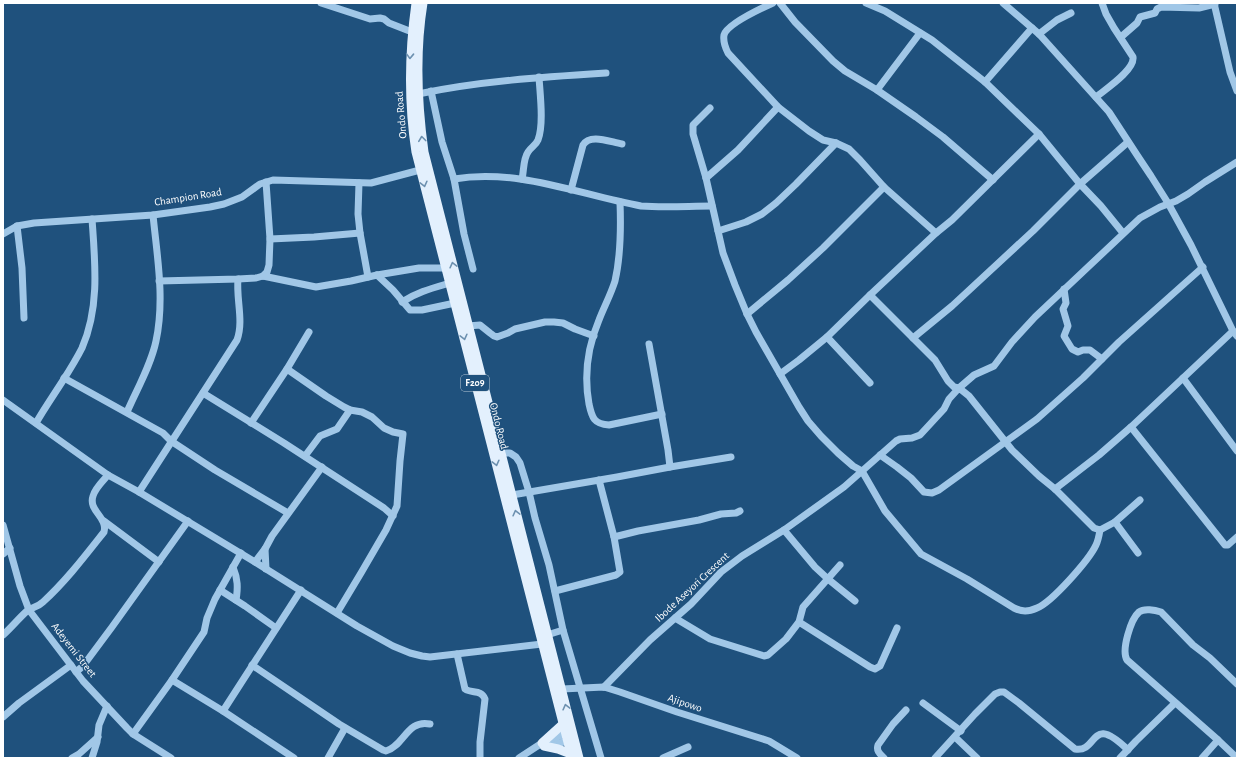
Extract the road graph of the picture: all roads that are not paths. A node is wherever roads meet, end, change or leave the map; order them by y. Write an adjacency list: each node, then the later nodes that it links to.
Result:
1 (321, 3): 12 (street)
2 (416, 3): 12 (main road, Ondo Road / F209)
3 (423, 3): 22 (main road, Ondo Road / F209)
4 (773, 3): 24 (street)
5 (780, 3): 19 (street)
6 (866, 3): 13 (street)
7 (1003, 3): 11 (street)
8 (1102, 3): 15 (street)
9 (1215, 4): 15 (street); 21 (street)
10 (1071, 14): 14 (street)
11 (1032, 28): 14 (street); 18 (street)
12 (412, 32): 31 (main road, Ondo Road / F209, one-way to 31)
13 (920, 33): 18 (street); 19 (street)
14 (1039, 34): 23 (street)
15 (1120, 36): 23 (street)
16 (606, 73): 17 (street)
17 (539, 77): 20 (street); 34 (street)
18 (985, 82): 26 (street)
19 (877, 90): 35 (street)
20 (431, 91): 22 (street); 33 (street)
21 (1237, 91)
22 (418, 94): 70 (main road, Ondo Road / F209, one-way to 22)
23 (1096, 97): 27 (street)
24 (778, 107): 28 (street); 32 (street)
25 (710, 108): 32 (street)
26 (1039, 134): 35 (street); 38 (street)
27 (1128, 142): 38 (street); 42 (street)
28 (836, 143): 39 (street); 47 (street)
29 (622, 144): 40 (street)
30 (1237, 162): 42 (street, Ibode Aseyori Crescent)
31 (420, 170): 37 (street, Champion Road); 54 (main road, Ondo Road / F209, one-way to 54)
32 (706, 178): 43 (street)
33 (454, 179): 34 (street); 55 (street)
34 (522, 179): 40 (street)
35 (993, 180): 48 (street)
36 (266, 182): 37 (street, Champion Road); 44 (street, Champion Road); 52 (street)
37 (359, 183): 51 (street)
38 (1080, 184): 49 (street); 75 (street)
39 (884, 187): 48 (street); 67 (street)
40 (571, 190): 41 (street)
41 (620, 202): 43 (street); 73 (street)
42 (1168, 204): 49 (street, Ibode Aseyori Crescent); 53 (street)
43 (712, 206): 47 (street)
44 (153, 215): 45 (street, Champion Road); 60 (street)
45 (92, 219): 46 (street, Champion Road); 80 (street)
46 (17, 226): 50 (street, Champion Road); 69 (street)
47 (718, 231): 66 (street)
48 (936, 233): 63 (street)
49 (1123, 233): 62 (street, Ibode Aseyori Crescent)
50 (3, 234)
51 (360, 234): 52 (street); 58 (street)
52 (270, 238): 57 (street)
53 (1203, 267): 72 (street); 77 (street)
54 (446, 268): 56 (street); 61 (main road, Ondo Road / F209)
55 (473, 269)
56 (378, 275): 58 (street); 64 (street)
57 (263, 276): 58 (street); 59 (street)
58 (368, 277)
59 (238, 279): 60 (street); 85 (street)
60 (159, 281): 88 (street)
61 (450, 283): 64 (street); 65 (main road, Ondo Road / F209)
62 (1064, 288): 77 (street); 84 (street, Ibode Aseyori Crescent)
63 (870, 295): 74 (street); 75 (street)
64 (402, 302): 65 (street)
65 (455, 303): 83 (main road, Ondo Road / F209, one-way to 83)
66 (742, 303): 67 (street); 68 (street)
67 (758, 304): 68 (street)
68 (747, 314): 79 (street)
69 (24, 318)
70 (468, 326): 73 (street); 83 (main road, Ondo Road / F209)
71 (309, 332): 78 (street)
72 (1235, 333): 81 (street)
73 (594, 336): 89 (street)
74 (827, 337): 79 (street); 82 (street)
75 (913, 338): 84 (street)
76 (649, 344): 89 (street)
77 (1102, 359): 94 (street)
78 (287, 368): 87 (street); 91 (street)
79 (780, 374): 102 (street)
80 (64, 378): 88 (street); 90 (street)
81 (1183, 378): 92 (street); 95 (street)
82 (870, 383)
83 (480, 387): 96 (main road, Ondo Road / F209); 146 (main road, Ondo Road / F209, one-way to 146)
84 (959, 388): 94 (street); 97 (street, Ibode Aseyori Crescent)
85 (203, 393): 91 (street); 93 (street)
86 (3, 400): 90 (street)
87 (350, 410): 98 (street); 112 (street)
88 (127, 412): 93 (street)
89 (662, 414): 101 (street)
90 (36, 423): 103 (street)
91 (251, 423): 98 (street)
92 (1131, 427): 105 (street); 120 (street)
93 (172, 441): 106 (street); 111 (street)
94 (1006, 442): 97 (street); 105 (street)
95 (1237, 451)
96 (501, 453): 107 (street); 108 (main road, Ondo Road / F209)
97 (880, 455): 102 (street, Ibode Aseyori Crescent)
98 (305, 456): 100 (street)
99 (731, 457): 101 (street)
100 (322, 467): 111 (street); 112 (street)
101 (670, 467): 104 (street)
102 (862, 471): 117 (street, Ibode Aseyori Crescent); 118 (street)
103 (108, 475): 106 (street); 113 (street)
104 (599, 480): 107 (street); 119 (street)
105 (1055, 489): 118 (street)
106 (139, 492): 114 (street)
107 (529, 492): 108 (street); 134 (street)
108 (512, 495): 145 (main road, Ondo Road / F209, one-way to 108)
109 (1140, 500): 115 (street)
110 (740, 511): 119 (street)
111 (288, 513): 122 (street)
112 (393, 516): 138 (street)
113 (104, 521): 126 (street); 137 (street)
114 (188, 521): 123 (street); 126 (street)
115 (1115, 522): 118 (street); 124 (street)
116 (3, 525): 121 (street, Adeyemi Street)
117 (784, 530): 131 (street); 139 (street, Ibode Aseyori Crescent)
118 (1100, 530)
119 (614, 537): 134 (street)
120 (1237, 537)
121 (10, 548): 125 (street); 137 (street, Adeyemi Street)
122 (266, 550): 127 (street); 130 (street)
123 (241, 553): 127 (street); 129 (street)
124 (1138, 553)
125 (3, 554)
126 (160, 562): 150 (street)
127 (255, 562): 130 (street)
128 (840, 565): 131 (street)
129 (234, 567): 132 (street); 135 (street)
130 (266, 569): 133 (street)
131 (828, 579): 136 (street); 140 (street)
132 (220, 590): 135 (street); 151 (street)
133 (301, 590): 138 (street); 141 (street)
134 (555, 591): 143 (street)
135 (236, 600): 141 (street)
136 (855, 601)
137 (29, 610): 144 (street); 148 (street, Adeyemi Street)
138 (337, 613): 147 (street)
139 (675, 618): 140 (street); 153 (street, Ibode Aseyori Crescent)
140 (799, 622): 142 (street)
141 (276, 628): 149 (street)
142 (897, 628)
143 (563, 630): 145 (street); 154 (street)
144 (3, 635)
145 (547, 635): 155 (main road, Ondo Road / F209)
146 (542, 644): 147 (street); 163 (main road, Ondo Road / F209)
147 (457, 654): 180 (street)
148 (71, 665): 150 (street, Adeyemi Street); 161 (street)
149 (252, 665): 159 (street); 164 (street)
150 (76, 672): 158 (street, Adeyemi Street)
151 (172, 680): 159 (street); 166 (street)
152 (1237, 684): 157 (street)
153 (604, 687): 154 (street, Ajipowo); 184 (street, Ajipowo)
154 (580, 688): 155 (street, Ajipowo); 182 (street)
155 (562, 689): 168 (main road, Ondo Road / F209, one-way to 155)
156 (923, 703): 165 (street)
157 (1175, 703): 170 (street); 173 (street)
158 (107, 706): 166 (street, Adeyemi Street); 167 (street)
159 (223, 710): 178 (street)
160 (906, 710): 185 (street)
161 (3, 717)
162 (430, 724): 164 (street)
163 (562, 724): 168 (main road, Ondo Road / F209); 171 (main road)
164 (345, 728): 179 (street)
165 (961, 731): 169 (street); 173 (street)
166 (133, 734): 177 (street, Adeyemi Street)
167 (98, 737): 175 (street); 176 (street)
168 (569, 737): 171 (street); 174 (main road, Ondo Road / F209)
169 (955, 737): 186 (street); 187 (street)
170 (1218, 740): 189 (street); 190 (street)
171 (541, 746): 174 (main road); 181 (street)
172 (688, 747): 183 (street)
173 (1128, 750): 188 (street)
174 (574, 757)
175 (72, 758)
176 (92, 758)
177 (171, 758)
178 (294, 758)
179 (328, 758)
180 (480, 758)
181 (519, 758)
182 (601, 758)
183 (663, 758)
184 (798, 758)
185 (884, 758)
186 (935, 758)
187 (977, 758)
188 (1120, 758)
189 (1202, 758)
190 (1237, 758)

